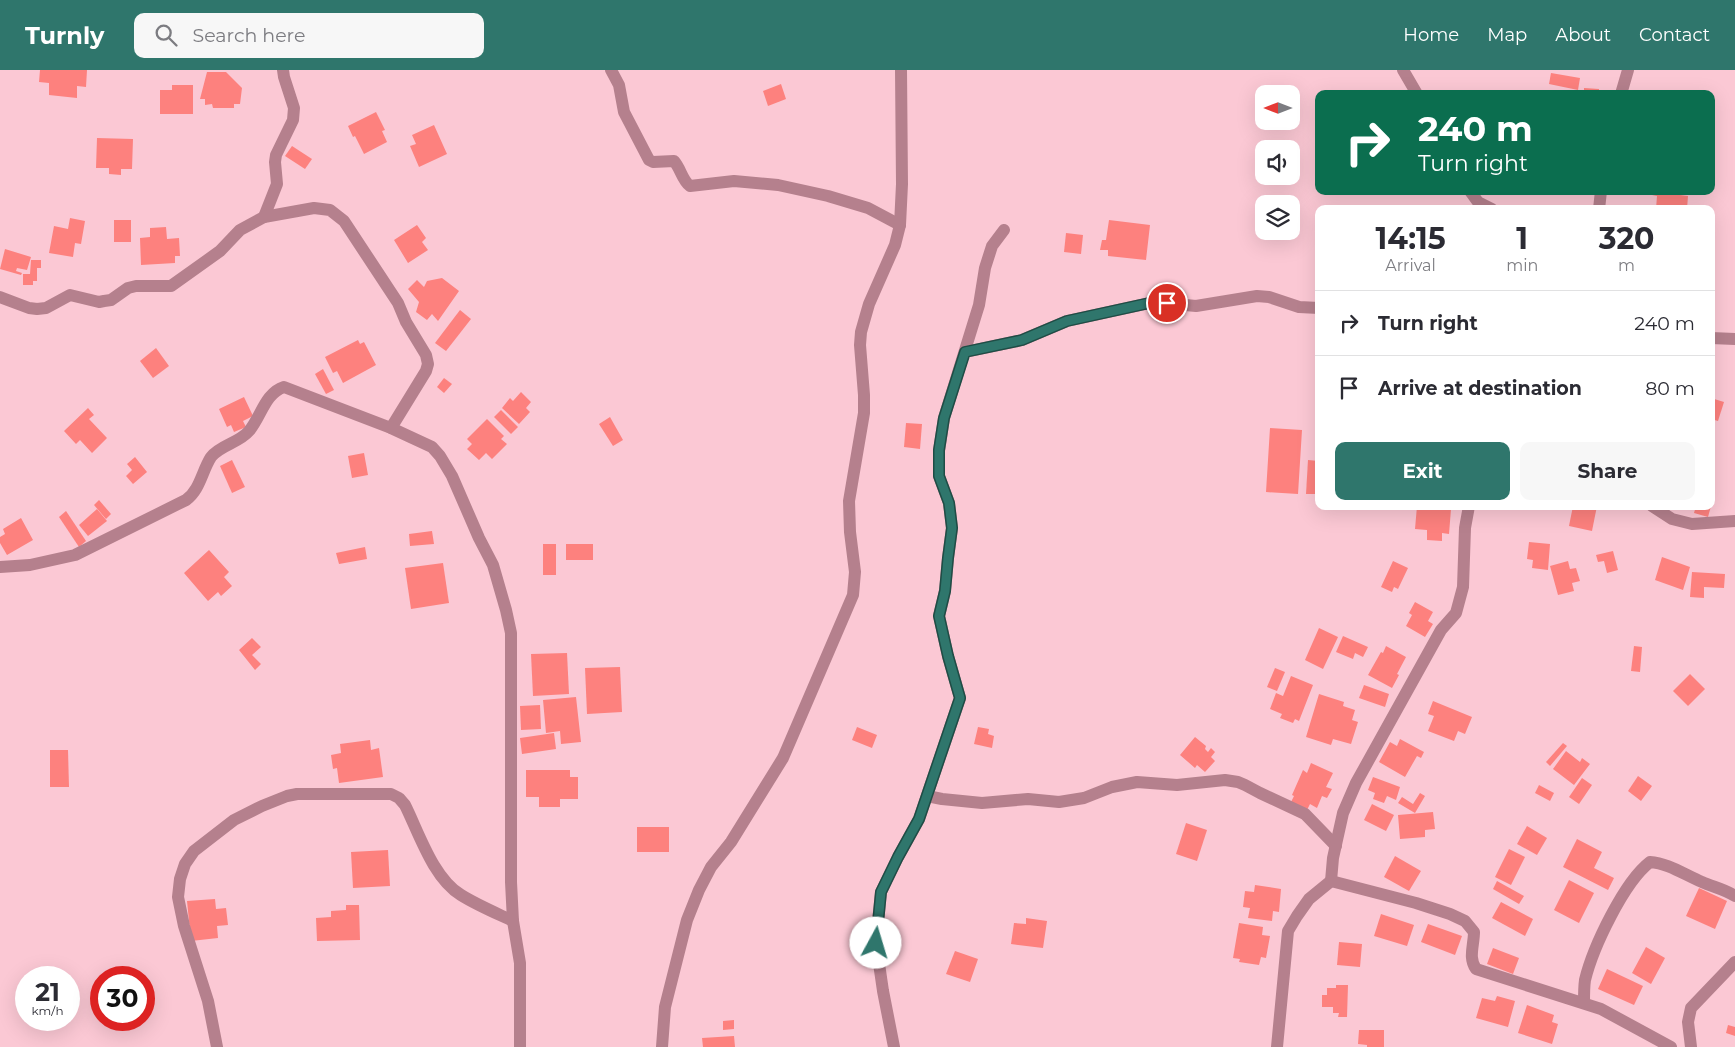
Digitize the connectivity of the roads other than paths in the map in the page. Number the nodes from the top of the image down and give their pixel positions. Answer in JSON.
{"nodes":[{"id":1,"x":283,"y":70,"type":"edge"},
{"id":2,"x":611,"y":70,"type":"edge"},
{"id":3,"x":900,"y":70,"type":"edge"},
{"id":4,"x":1404,"y":70,"type":"edge"},
{"id":5,"x":1628,"y":70,"type":"edge"},
{"id":6,"x":1414,"y":90,"type":"edge"},
{"id":7,"x":1622,"y":90,"type":"edge"},
{"id":8,"x":1473,"y":195,"type":"edge"},
{"id":9,"x":1484,"y":205,"type":"edge"},
{"id":10,"x":264,"y":216,"type":"junction"},
{"id":11,"x":900,"y":225,"type":"junction"},
{"id":12,"x":1004,"y":230,"type":"dead end"},
{"id":13,"x":0,"y":297,"type":"edge"},
{"id":14,"x":1315,"y":308,"type":"edge"},
{"id":15,"x":1715,"y":338,"type":"edge"},
{"id":16,"x":1735,"y":339,"type":"edge"},
{"id":17,"x":965,"y":352,"type":"junction"},
{"id":18,"x":391,"y":428,"type":"junction"},
{"id":19,"x":1468,"y":510,"type":"edge"},
{"id":20,"x":1658,"y":510,"type":"edge"},
{"id":21,"x":1735,"y":520,"type":"edge"},
{"id":22,"x":0,"y":567,"type":"edge"},
{"id":23,"x":927,"y":796,"type":"junction"},
{"id":24,"x":1336,"y":846,"type":"junction"},
{"id":25,"x":1331,"y":881,"type":"junction"},
{"id":26,"x":1735,"y":896,"type":"edge"},
{"id":27,"x":513,"y":920,"type":"junction"},
{"id":28,"x":1735,"y":962,"type":"edge"},
{"id":29,"x":1584,"y":1003,"type":"junction"},
{"id":30,"x":217,"y":1047,"type":"edge"},
{"id":31,"x":520,"y":1047,"type":"edge"},
{"id":32,"x":662,"y":1047,"type":"edge"},
{"id":33,"x":894,"y":1047,"type":"edge"},
{"id":34,"x":1277,"y":1047,"type":"edge"},
{"id":35,"x":1672,"y":1047,"type":"edge"},
{"id":36,"x":1690,"y":1047,"type":"edge"}],
"edges":[{"from":1,"to":10,"type":"street"},
{"from":2,"to":11,"type":"street"},
{"from":3,"to":11,"type":"street"},
{"from":4,"to":6,"type":"street"},
{"from":5,"to":7,"type":"street"},
{"from":8,"to":9,"type":"street"},
{"from":10,"to":13,"type":"street"},
{"from":10,"to":18,"type":"street"},
{"from":11,"to":32,"type":"street"},
{"from":12,"to":17,"type":"street"},
{"from":14,"to":17,"type":"street"},
{"from":15,"to":16,"type":"street"},
{"from":17,"to":23,"type":"street"},
{"from":18,"to":22,"type":"street"},
{"from":18,"to":27,"type":"street"},
{"from":19,"to":24,"type":"street"},
{"from":20,"to":21,"type":"street"},
{"from":23,"to":24,"type":"street"},
{"from":23,"to":33,"type":"street"},
{"from":24,"to":25,"type":"street"},
{"from":25,"to":29,"type":"street"},
{"from":25,"to":34,"type":"street"},
{"from":26,"to":29,"type":"street"},
{"from":27,"to":30,"type":"street"},
{"from":27,"to":31,"type":"street"},
{"from":28,"to":36,"type":"street"},
{"from":29,"to":35,"type":"street"}]}
